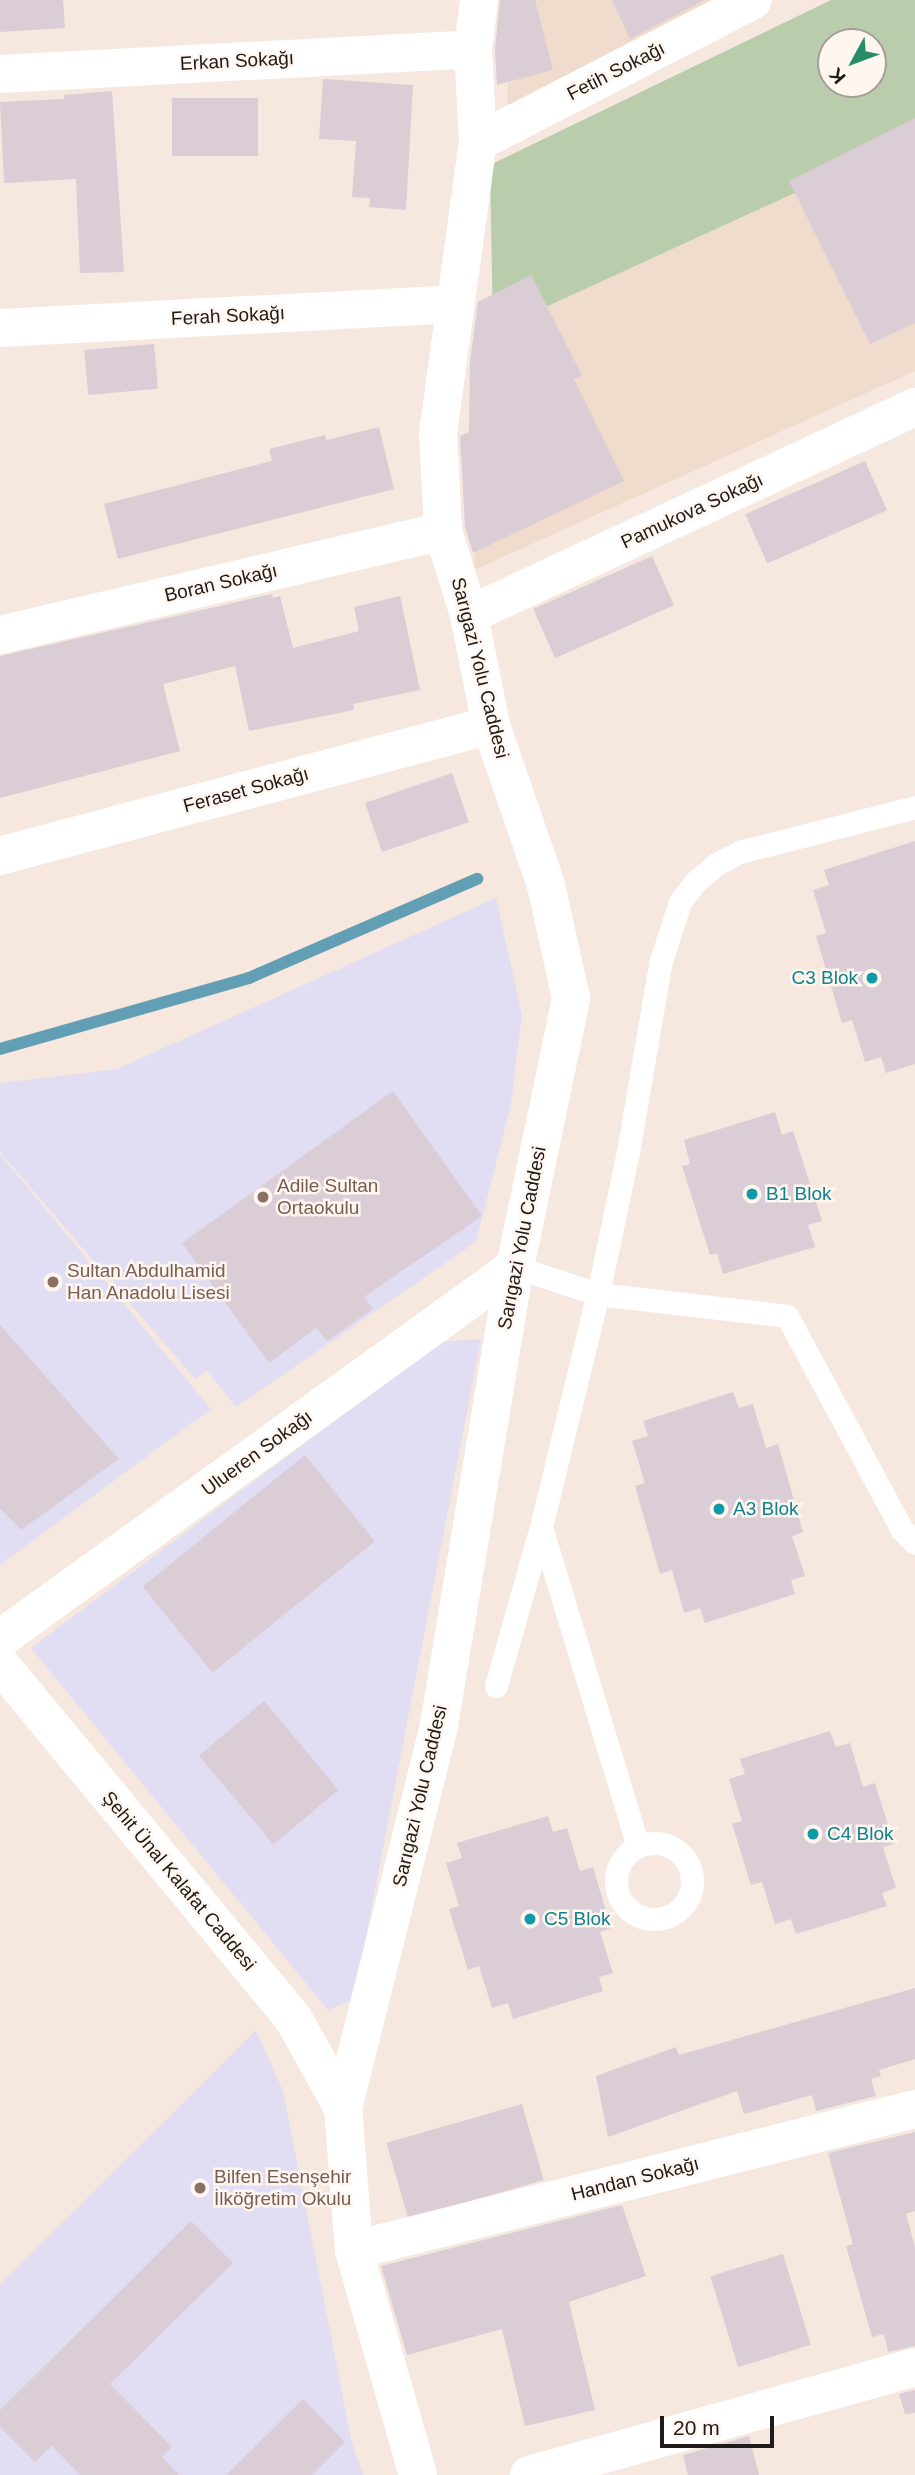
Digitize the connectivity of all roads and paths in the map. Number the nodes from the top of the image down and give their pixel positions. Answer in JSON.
{"nodes":[{"id":1,"x":479,"y":0,"type":"edge"},
{"id":2,"x":753,"y":0,"type":"edge"},
{"id":3,"x":473,"y":49,"type":"junction"},
{"id":4,"x":0,"y":74,"type":"edge"},
{"id":5,"x":478,"y":142,"type":"junction"},
{"id":6,"x":455,"y":304,"type":"junction"},
{"id":7,"x":0,"y":328,"type":"edge"},
{"id":8,"x":915,"y":407,"type":"edge"},
{"id":9,"x":443,"y":531,"type":"junction"},
{"id":10,"x":469,"y":615,"type":"junction"},
{"id":11,"x":0,"y":635,"type":"edge"},
{"id":12,"x":491,"y":725,"type":"junction"},
{"id":13,"x":915,"y":807,"type":"edge"},
{"id":14,"x":0,"y":856,"type":"edge"},
{"id":15,"x":515,"y":1267,"type":"junction"},
{"id":16,"x":598,"y":1294,"type":"junction"},
{"id":17,"x":541,"y":1527,"type":"junction"},
{"id":18,"x":915,"y":1543,"type":"edge"},
{"id":19,"x":0,"y":1639,"type":"edge"},
{"id":20,"x":0,"y":1664,"type":"edge"},
{"id":21,"x":496,"y":1686,"type":"dead end"},
{"id":22,"x":638,"y":1846,"type":"dead end"},
{"id":23,"x":343,"y":2108,"type":"junction"},
{"id":24,"x":915,"y":2109,"type":"edge"},
{"id":25,"x":354,"y":2250,"type":"junction"},
{"id":26,"x":915,"y":2367,"type":"edge"},
{"id":27,"x":418,"y":2475,"type":"edge"},
{"id":28,"x":530,"y":2475,"type":"edge"}],
"edges":[{"from":1,"to":3,"type":"street","name":"Sarıgazi Yolu Caddesi"},
{"from":2,"to":5,"type":"street","name":"Fetih Sokağı"},
{"from":3,"to":4,"type":"street","name":"Erkan Sokağı"},
{"from":3,"to":5,"type":"street","name":"Sarıgazi Yolu Caddesi"},
{"from":5,"to":6,"type":"street","name":"Sarıgazi Yolu Caddesi"},
{"from":6,"to":7,"type":"street","name":"Ferah Sokağı"},
{"from":6,"to":9,"type":"street","name":"Sarıgazi Yolu Caddesi"},
{"from":8,"to":10,"type":"street","name":"Pamukova Sokağı"},
{"from":9,"to":10,"type":"street","name":"Sarıgazi Yolu Caddesi"},
{"from":9,"to":11,"type":"street","name":"Boran Sokağı"},
{"from":10,"to":12,"type":"street","name":"Sarıgazi Yolu Caddesi"},
{"from":12,"to":14,"type":"street","name":"Feraset Sokağı"},
{"from":12,"to":15,"type":"street","name":"Sarıgazi Yolu Caddesi"},
{"from":13,"to":16,"type":"lane"},
{"from":15,"to":16,"type":"lane"},
{"from":15,"to":19,"type":"street","name":"Ulueren Sokağı"},
{"from":15,"to":23,"type":"street","name":"Sarıgazi Yolu Caddesi"},
{"from":16,"to":17,"type":"lane"},
{"from":16,"to":18,"type":"lane"},
{"from":17,"to":21,"type":"lane"},
{"from":17,"to":22,"type":"lane"},
{"from":20,"to":23,"type":"street","name":"Şehit Ünal Kalafat Caddesi"},
{"from":23,"to":25,"type":"street","name":"Sarıgazi Yolu Caddesi"},
{"from":24,"to":25,"type":"street","name":"Handan Sokağı"},
{"from":25,"to":27,"type":"street","name":"Sarıgazi Yolu Caddesi"},
{"from":26,"to":28,"type":"street"}]}
